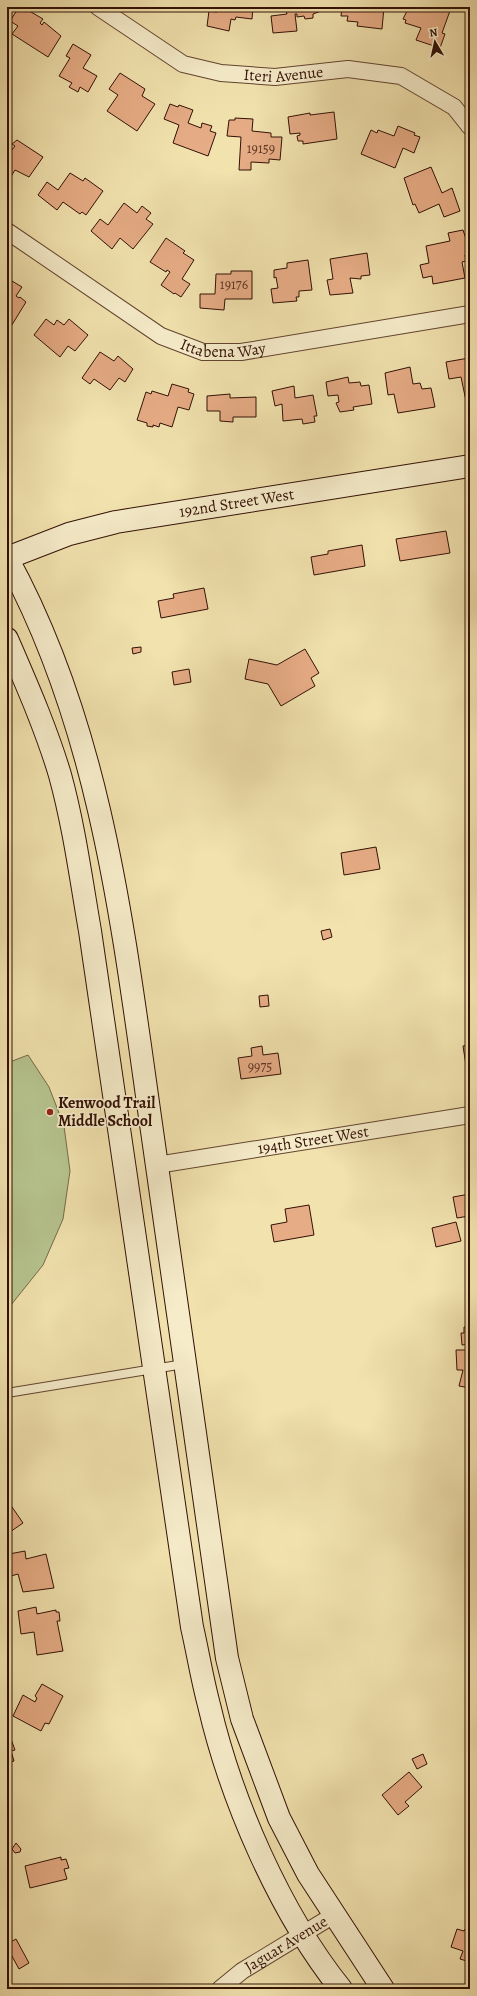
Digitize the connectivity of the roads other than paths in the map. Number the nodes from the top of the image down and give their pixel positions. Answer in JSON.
{"nodes":[{"id":1,"x":98,"y":7,"type":"edge"},
{"id":2,"x":470,"y":127,"type":"edge"},
{"id":3,"x":7,"y":231,"type":"edge"},
{"id":4,"x":470,"y":314,"type":"edge"},
{"id":5,"x":470,"y":466,"type":"edge"},
{"id":6,"x":7,"y":558,"type":"edge"},
{"id":7,"x":7,"y":639,"type":"edge"},
{"id":8,"x":470,"y":1115,"type":"edge"},
{"id":9,"x":157,"y":1165,"type":"junction"},
{"id":10,"x":185,"y":1364,"type":"junction"},
{"id":11,"x":154,"y":1368,"type":"junction"},
{"id":12,"x":7,"y":1393,"type":"edge"},
{"id":13,"x":334,"y":1915,"type":"junction"},
{"id":14,"x":304,"y":1933,"type":"junction"},
{"id":15,"x":220,"y":1989,"type":"edge"},
{"id":16,"x":341,"y":1989,"type":"edge"},
{"id":17,"x":383,"y":1989,"type":"edge"}],
"edges":[{"from":1,"to":2,"type":"street","name":"Iteri Avenue"},
{"from":3,"to":4,"type":"street","name":"Ittabena Way"},
{"from":5,"to":6,"type":"main road","name":"192nd Street West"},
{"from":6,"to":9,"type":"main road"},
{"from":7,"to":11,"type":"main road"},
{"from":8,"to":9,"type":"street","name":"194th Street West"},
{"from":9,"to":10,"type":"main road"},
{"from":10,"to":11,"type":"lane"},
{"from":10,"to":13,"type":"main road"},
{"from":11,"to":12,"type":"lane"},
{"from":11,"to":14,"type":"main road"},
{"from":13,"to":14,"type":"street","name":"Jaguar Avenue"},
{"from":13,"to":17,"type":"main road"},
{"from":14,"to":15,"type":"street","name":"Jaguar Avenue"},
{"from":14,"to":16,"type":"main road"}]}
